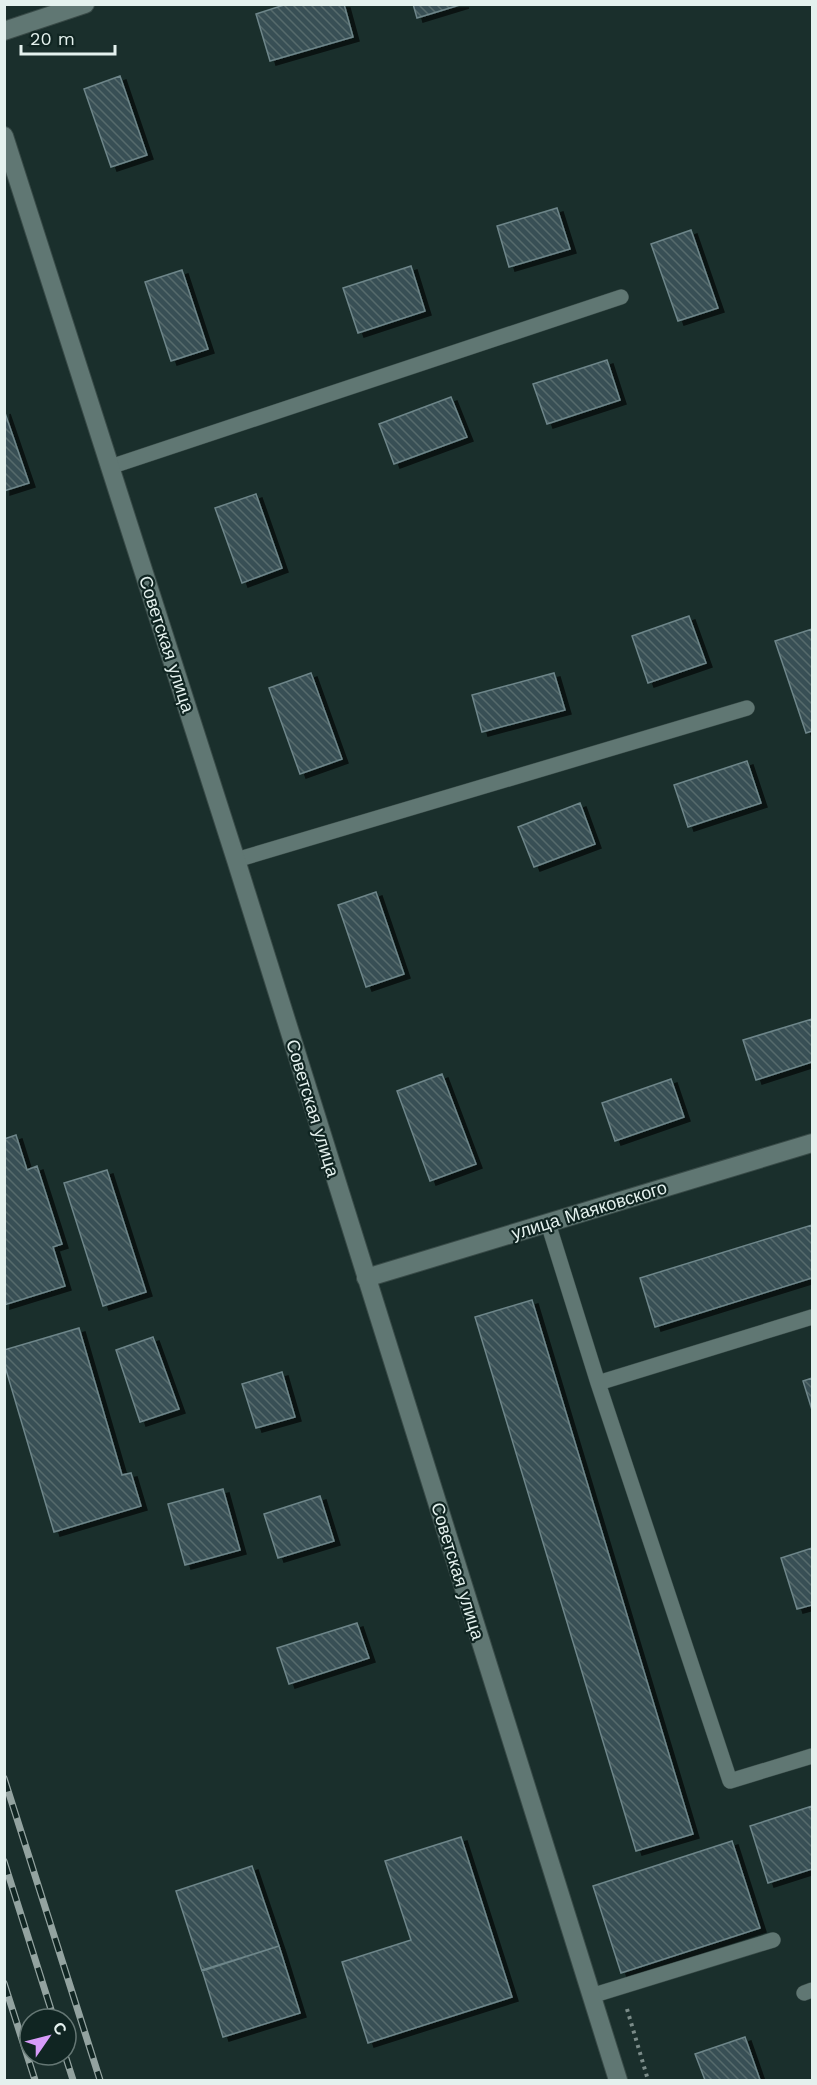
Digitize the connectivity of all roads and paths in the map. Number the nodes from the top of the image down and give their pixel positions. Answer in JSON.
{"nodes":[{"id":1,"x":85,"y":4,"type":"edge"},
{"id":2,"x":4,"y":31,"type":"edge"},
{"id":3,"x":4,"y":136,"type":"edge"},
{"id":4,"x":621,"y":297,"type":"dead end"},
{"id":5,"x":110,"y":467,"type":"junction"},
{"id":6,"x":747,"y":708,"type":"dead end"},
{"id":7,"x":236,"y":860,"type":"junction"},
{"id":8,"x":813,"y":1143,"type":"edge"},
{"id":9,"x":548,"y":1223,"type":"junction"},
{"id":10,"x":366,"y":1278,"type":"junction"},
{"id":11,"x":813,"y":1317,"type":"edge"},
{"id":12,"x":598,"y":1383,"type":"junction"},
{"id":13,"x":813,"y":1756,"type":"edge"},
{"id":14,"x":772,"y":1940,"type":"dead end"},
{"id":15,"x":621,"y":1988,"type":"junction"},
{"id":16,"x":591,"y":1996,"type":"junction"},
{"id":17,"x":618,"y":2080,"type":"edge"},
{"id":18,"x":648,"y":2080,"type":"edge"}],
"edges":[{"from":1,"to":2,"type":"street"},
{"from":3,"to":5,"type":"street","name":"Советская улица"},
{"from":4,"to":5,"type":"lane"},
{"from":5,"to":7,"type":"street","name":"Советская улица"},
{"from":6,"to":7,"type":"lane"},
{"from":7,"to":10,"type":"street","name":"Советская улица"},
{"from":8,"to":9,"type":"street","name":"улица Маяковского"},
{"from":9,"to":10,"type":"street","name":"улица Маяковского"},
{"from":9,"to":12,"type":"lane"},
{"from":10,"to":16,"type":"street","name":"Советская улица"},
{"from":11,"to":12,"type":"lane"},
{"from":12,"to":13,"type":"lane"},
{"from":14,"to":15,"type":"lane"},
{"from":15,"to":16,"type":"lane"},
{"from":15,"to":18,"type":"path"},
{"from":16,"to":17,"type":"street","name":"Советская улица"}]}
